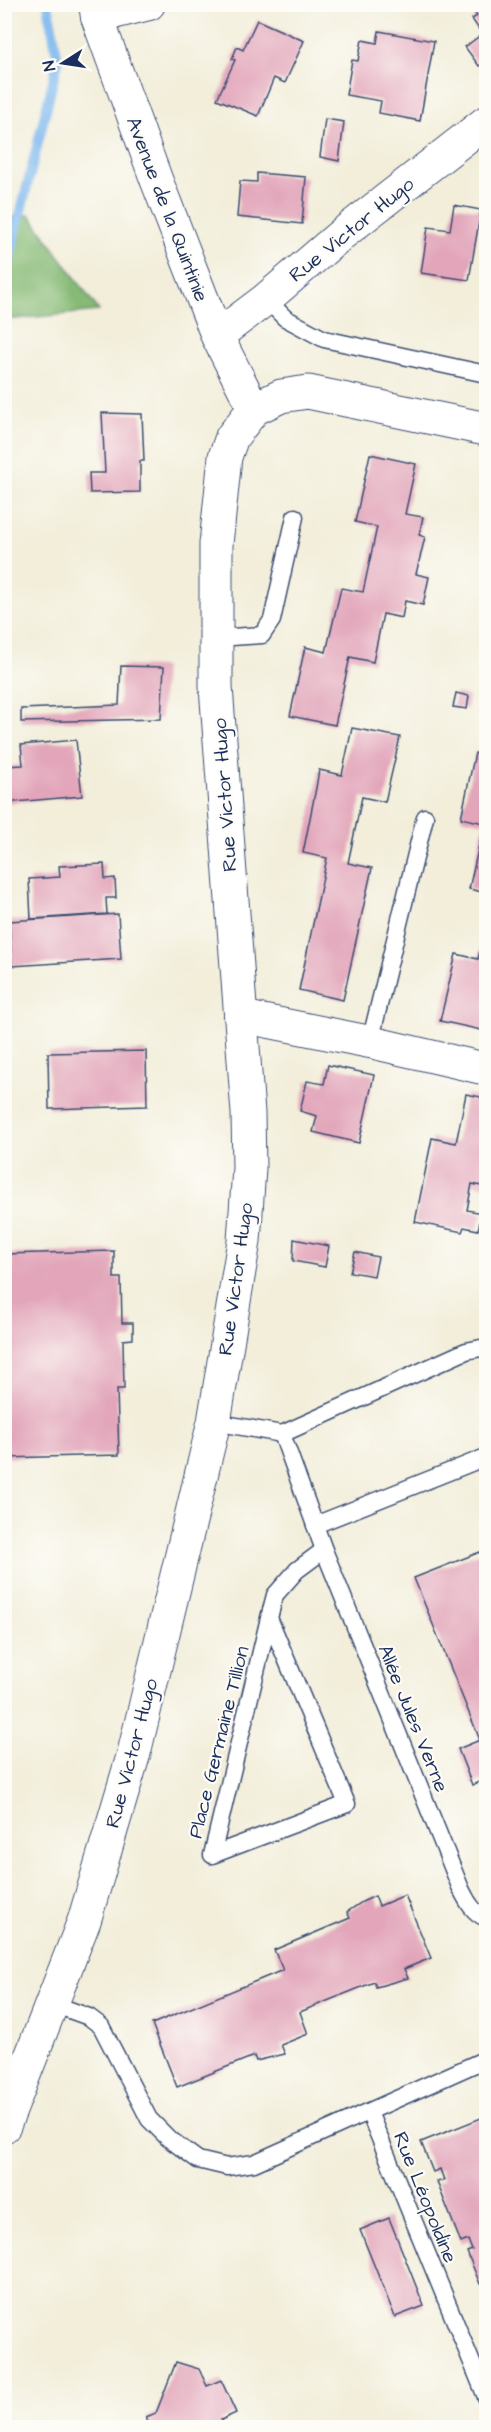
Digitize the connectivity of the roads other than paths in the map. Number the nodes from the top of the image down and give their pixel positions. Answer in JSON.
{"nodes":[{"id":1,"x":149,"y":4,"type":"edge"},
{"id":2,"x":96,"y":11,"type":"edge"},
{"id":3,"x":486,"y":122,"type":"edge"},
{"id":4,"x":266,"y":299,"type":"junction"},
{"id":5,"x":217,"y":336,"type":"junction"},
{"id":6,"x":486,"y":374,"type":"edge"},
{"id":7,"x":254,"y":409,"type":"junction"},
{"id":8,"x":486,"y":429,"type":"edge"},
{"id":9,"x":295,"y":517,"type":"dead end"},
{"id":10,"x":216,"y":638,"type":"junction"},
{"id":11,"x":425,"y":817,"type":"dead end"},
{"id":12,"x":240,"y":1016,"type":"junction"},
{"id":13,"x":370,"y":1042,"type":"junction"},
{"id":14,"x":486,"y":1069,"type":"edge"},
{"id":15,"x":486,"y":1347,"type":"edge"},
{"id":16,"x":214,"y":1422,"type":"junction"},
{"id":17,"x":282,"y":1434,"type":"junction"},
{"id":18,"x":486,"y":1457,"type":"edge"},
{"id":19,"x":315,"y":1525,"type":"junction"},
{"id":20,"x":324,"y":1550,"type":"junction"},
{"id":21,"x":269,"y":1618,"type":"junction"},
{"id":22,"x":486,"y":1918,"type":"edge"},
{"id":23,"x":53,"y":2004,"type":"junction"},
{"id":24,"x":486,"y":2059,"type":"edge"},
{"id":25,"x":369,"y":2112,"type":"junction"},
{"id":26,"x":4,"y":2126,"type":"edge"},
{"id":27,"x":486,"y":2397,"type":"edge"}],
"edges":[{"from":1,"to":2,"type":"street"},
{"from":2,"to":5,"type":"street","name":"Avenue de la Quintinie"},
{"from":3,"to":4,"type":"street","name":"Rue Victor Hugo"},
{"from":4,"to":5,"type":"street","name":"Rue Victor Hugo"},
{"from":4,"to":6,"type":"lane"},
{"from":5,"to":7,"type":"street","name":"Avenue de la Quintinie"},
{"from":7,"to":8,"type":"street"},
{"from":7,"to":10,"type":"street","name":"Rue Victor Hugo"},
{"from":9,"to":10,"type":"lane"},
{"from":10,"to":12,"type":"street","name":"Rue Victor Hugo"},
{"from":11,"to":13,"type":"lane"},
{"from":12,"to":13,"type":"street"},
{"from":12,"to":16,"type":"street","name":"Rue Victor Hugo"},
{"from":13,"to":14,"type":"street"},
{"from":15,"to":17,"type":"lane"},
{"from":16,"to":17,"type":"lane"},
{"from":16,"to":23,"type":"street","name":"Rue Victor Hugo"},
{"from":17,"to":19,"type":"lane","name":"Allée Jules Verne"},
{"from":18,"to":19,"type":"lane"},
{"from":19,"to":20,"type":"lane","name":"Allée Jules Verne"},
{"from":20,"to":21,"type":"lane","name":"Place Germaine Tillion"},
{"from":20,"to":22,"type":"lane","name":"Allée Jules Verne"},
{"from":21,"to":21,"type":"lane","name":"Place Germaine Tillion"},
{"from":23,"to":25,"type":"lane"},
{"from":23,"to":26,"type":"street","name":"Rue Victor Hugo"},
{"from":24,"to":25,"type":"lane"},
{"from":25,"to":27,"type":"lane","name":"Rue Léopoldine"}]}
